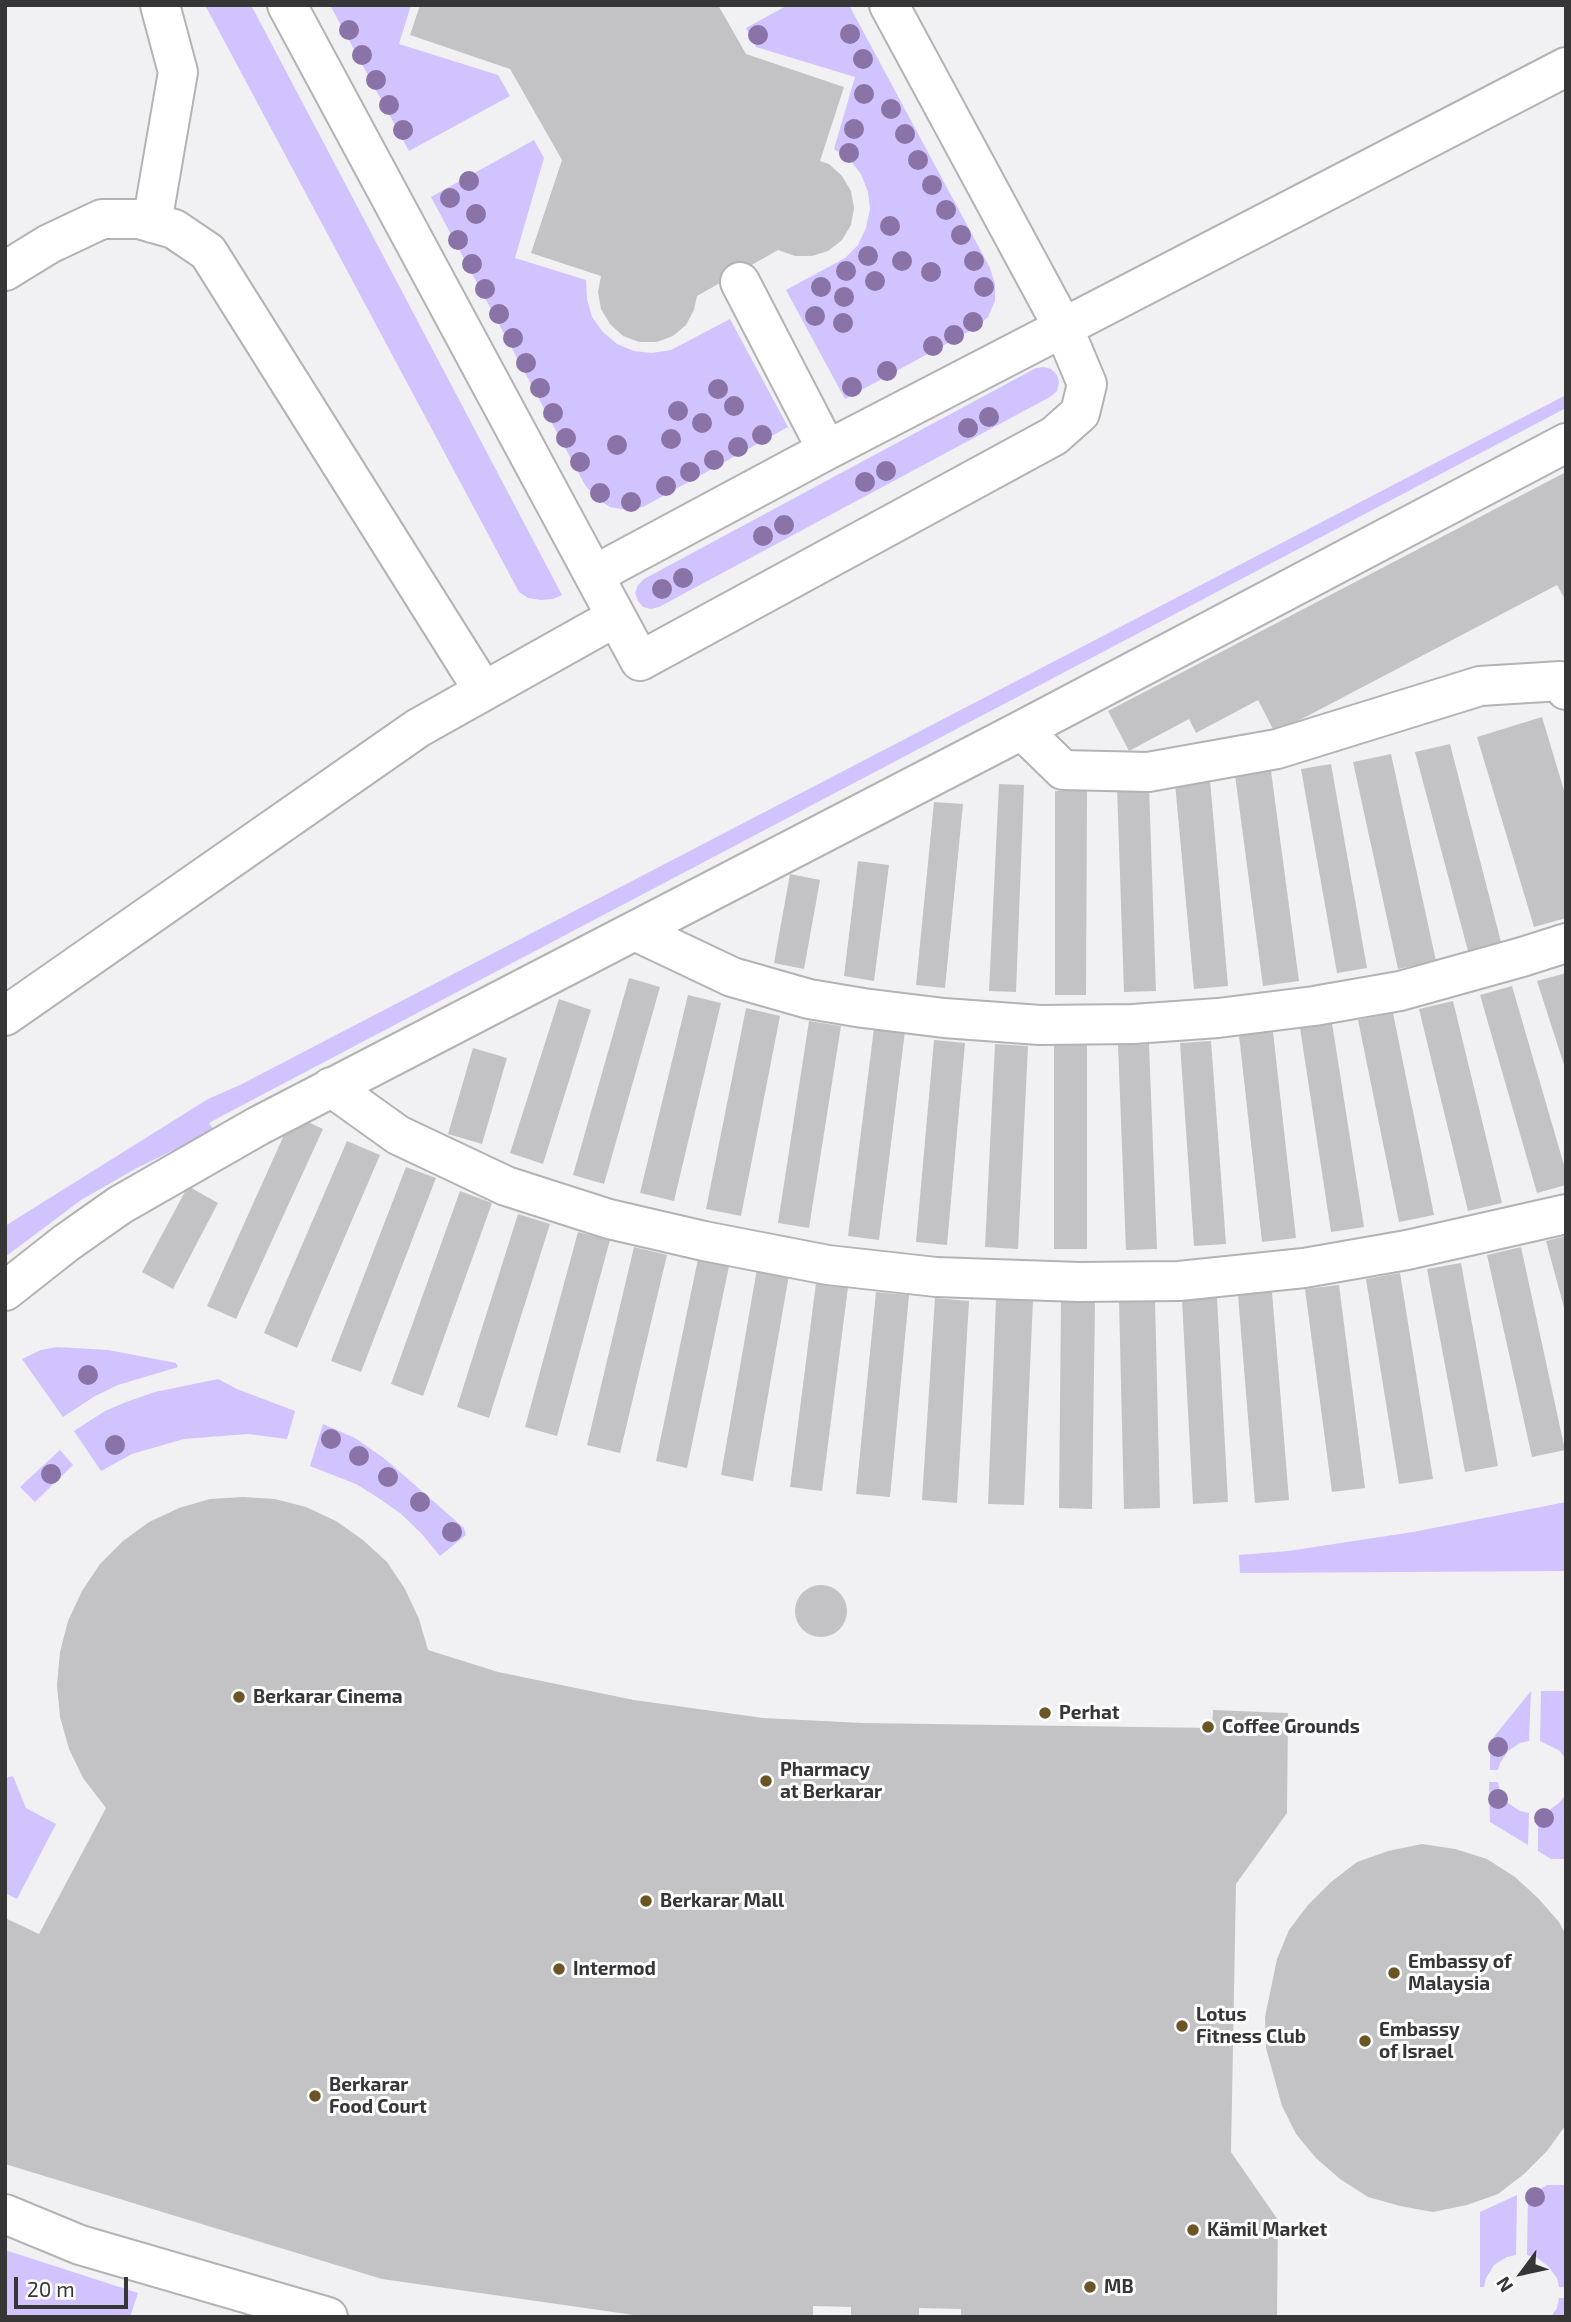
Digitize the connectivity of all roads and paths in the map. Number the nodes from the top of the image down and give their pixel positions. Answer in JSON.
{"nodes":[{"id":1,"x":160,"y":5,"type":"edge"},
{"id":2,"x":287,"y":5,"type":"edge"},
{"id":3,"x":890,"y":5,"type":"edge"},
{"id":4,"x":1566,"y":67,"type":"edge"},
{"id":5,"x":152,"y":223,"type":"junction"},
{"id":6,"x":5,"y":271,"type":"edge"},
{"id":7,"x":740,"y":282,"type":"dead end"},
{"id":8,"x":1064,"y":329,"type":"junction"},
{"id":9,"x":1566,"y":443,"type":"edge"},
{"id":10,"x":827,"y":450,"type":"junction"},
{"id":11,"x":594,"y":575,"type":"junction"},
{"id":12,"x":616,"y":617,"type":"junction"},
{"id":13,"x":483,"y":690,"type":"junction"},
{"id":14,"x":1566,"y":690,"type":"edge"},
{"id":15,"x":1022,"y":730,"type":"junction"},
{"id":16,"x":635,"y":931,"type":"junction"},
{"id":17,"x":1566,"y":943,"type":"edge"},
{"id":18,"x":5,"y":1016,"type":"edge"},
{"id":19,"x":331,"y":1087,"type":"junction"},
{"id":20,"x":1566,"y":1214,"type":"edge"},
{"id":21,"x":5,"y":1291,"type":"edge"},
{"id":22,"x":5,"y":2214,"type":"edge"},
{"id":23,"x":328,"y":2317,"type":"edge"}],
"edges":[{"from":1,"to":5,"type":"lane"},
{"from":2,"to":11,"type":"lane"},
{"from":3,"to":8,"type":"lane"},
{"from":4,"to":8,"type":"lane"},
{"from":5,"to":6,"type":"lane"},
{"from":5,"to":13,"type":"lane"},
{"from":7,"to":10,"type":"lane"},
{"from":8,"to":10,"type":"lane"},
{"from":8,"to":12,"type":"lane"},
{"from":9,"to":15,"type":"lane"},
{"from":10,"to":11,"type":"lane"},
{"from":11,"to":12,"type":"lane"},
{"from":12,"to":13,"type":"lane"},
{"from":13,"to":18,"type":"lane"},
{"from":14,"to":15,"type":"lane"},
{"from":15,"to":16,"type":"lane"},
{"from":16,"to":17,"type":"lane"},
{"from":16,"to":19,"type":"lane"},
{"from":19,"to":20,"type":"lane"},
{"from":19,"to":21,"type":"lane"},
{"from":22,"to":23,"type":"lane"}]}
